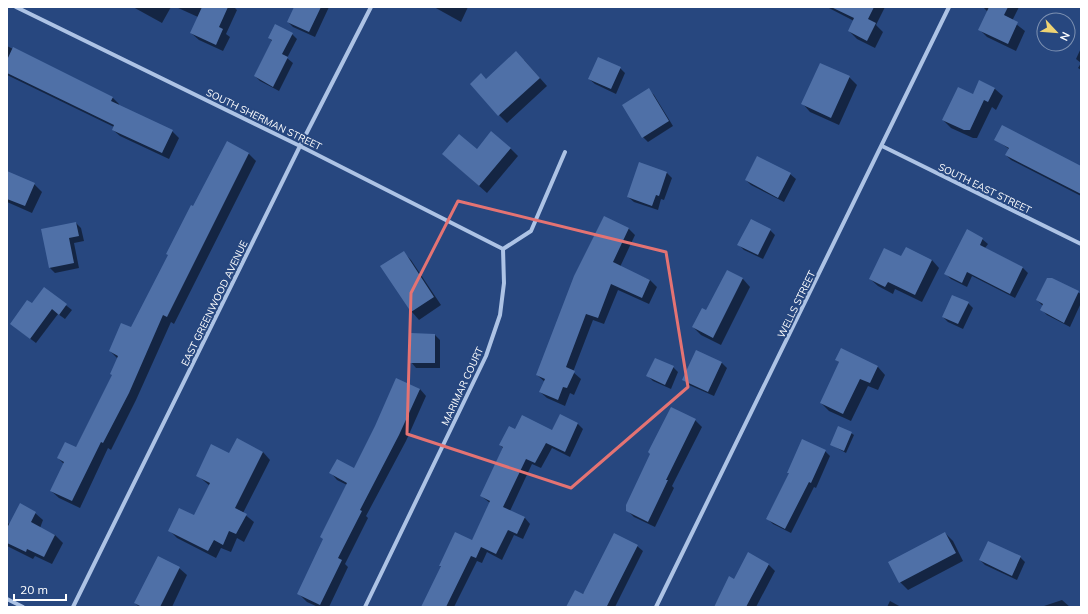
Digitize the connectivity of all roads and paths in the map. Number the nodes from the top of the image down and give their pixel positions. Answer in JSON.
{"nodes":[{"id":1,"x":16,"y":7,"type":"edge"},
{"id":2,"x":371,"y":7,"type":"edge"},
{"id":3,"x":949,"y":7,"type":"edge"},
{"id":4,"x":300,"y":146,"type":"junction"},
{"id":5,"x":882,"y":146,"type":"junction"},
{"id":6,"x":565,"y":152,"type":"dead end"},
{"id":7,"x":1081,"y":244,"type":"edge"},
{"id":8,"x":503,"y":249,"type":"junction"},
{"id":9,"x":7,"y":599,"type":"edge"},
{"id":10,"x":23,"y":607,"type":"edge"},
{"id":11,"x":73,"y":607,"type":"edge"},
{"id":12,"x":364,"y":607,"type":"edge"},
{"id":13,"x":656,"y":607,"type":"edge"}],
"edges":[{"from":1,"to":4,"type":"street","name":"SOUTH SHERMAN STREET"},
{"from":2,"to":4,"type":"street","name":"EAST GREENWOOD AVENUE"},
{"from":3,"to":5,"type":"street","name":"WELLS STREET"},
{"from":4,"to":8,"type":"street","name":"SOUTH SHERMAN STREET"},
{"from":4,"to":11,"type":"street","name":"EAST GREENWOOD AVENUE"},
{"from":5,"to":7,"type":"street","name":"SOUTH EAST STREET"},
{"from":5,"to":13,"type":"street","name":"WELLS STREET"},
{"from":6,"to":8,"type":"street"},
{"from":8,"to":12,"type":"street","name":"MARIMAR COURT"},
{"from":9,"to":10,"type":"street"}]}
